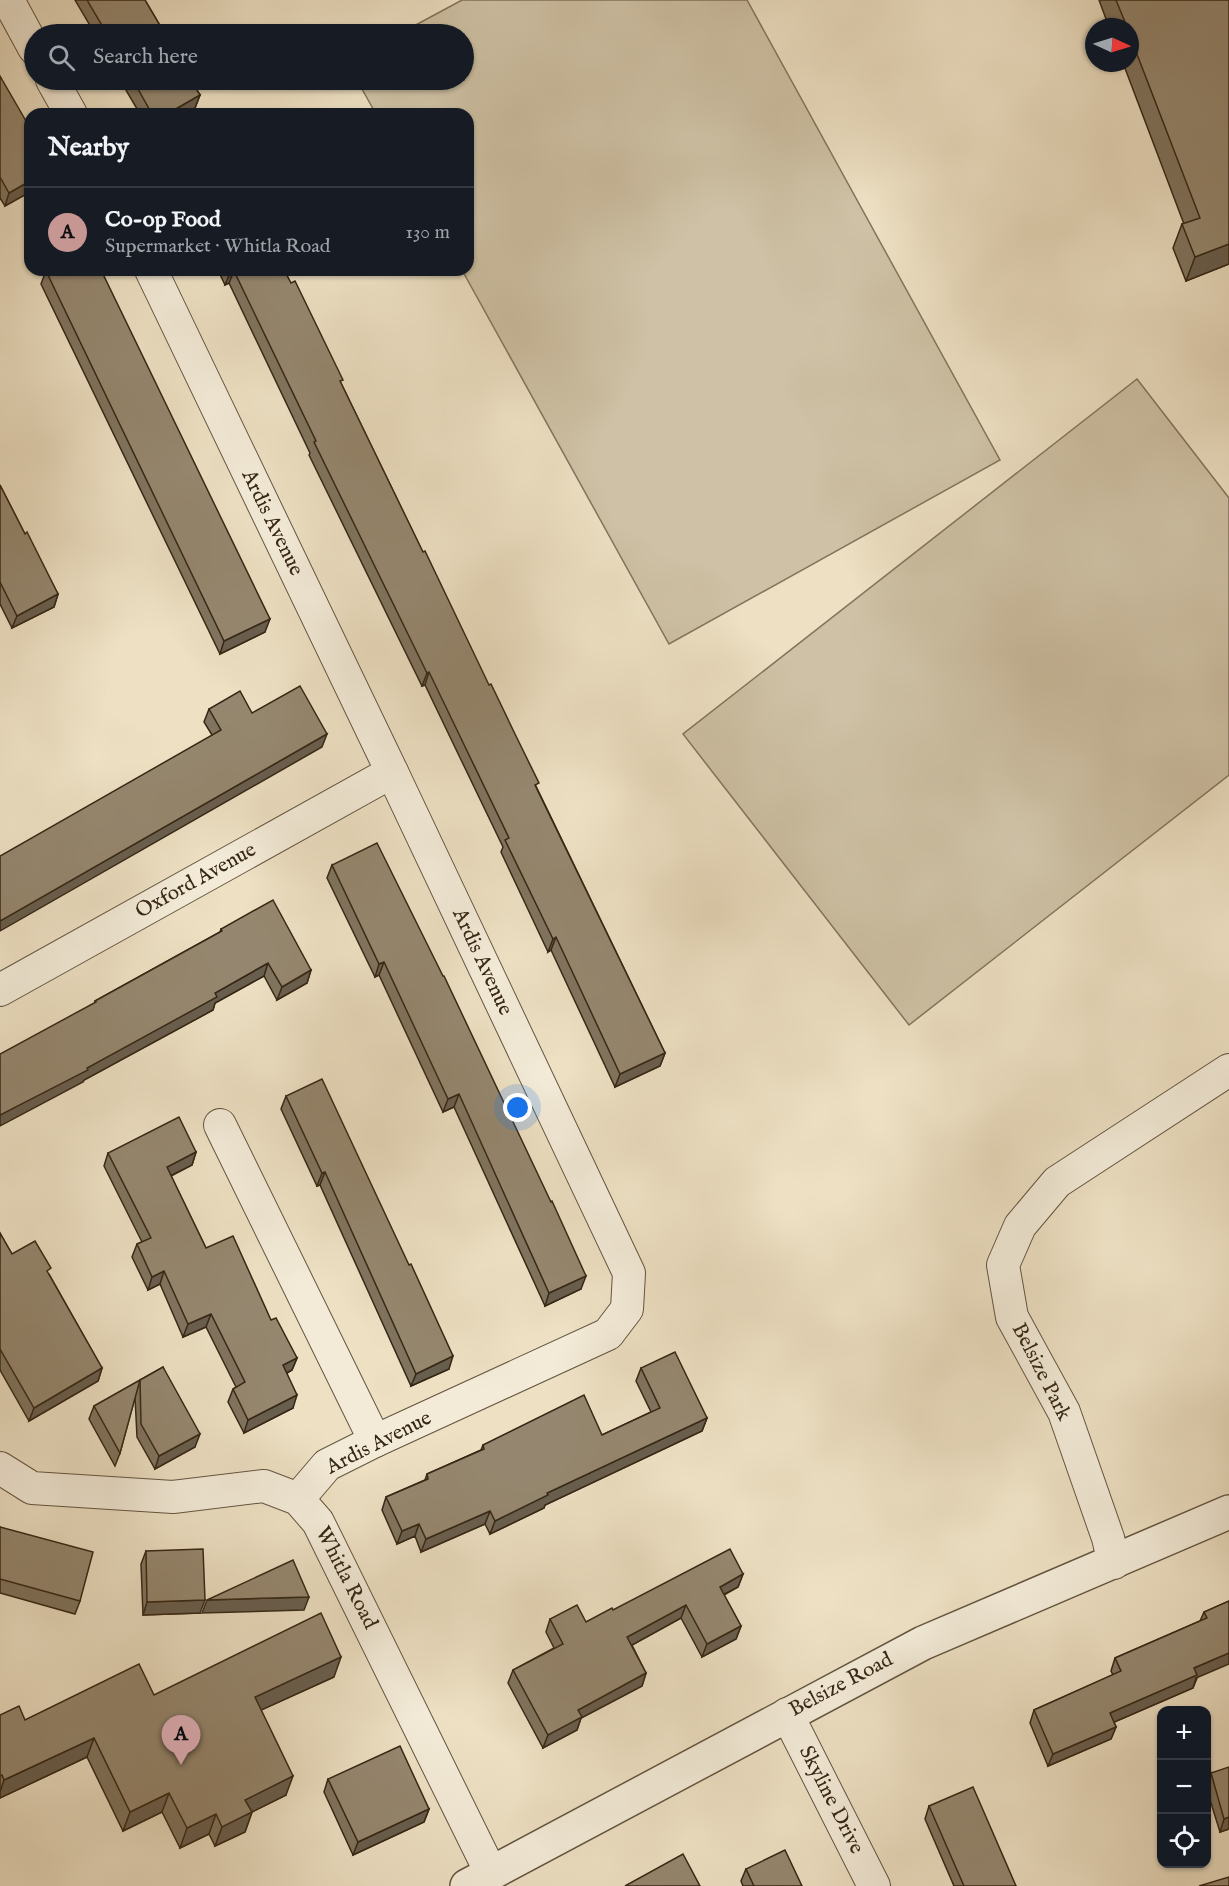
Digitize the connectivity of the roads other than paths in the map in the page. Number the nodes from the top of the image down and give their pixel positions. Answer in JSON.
{"nodes":[{"id":1,"x":8,"y":0,"type":"edge"},
{"id":2,"x":24,"y":30,"type":"edge"},
{"id":3,"x":57,"y":90,"type":"edge"},
{"id":4,"x":67,"y":108,"type":"edge"},
{"id":5,"x":154,"y":276,"type":"edge"},
{"id":6,"x":392,"y":772,"type":"junction"},
{"id":7,"x":0,"y":990,"type":"edge"},
{"id":8,"x":1229,"y":1070,"type":"edge"},
{"id":9,"x":220,"y":1125,"type":"dead end"},
{"id":10,"x":375,"y":1441,"type":"junction"},
{"id":11,"x":0,"y":1468,"type":"edge"},
{"id":12,"x":298,"y":1499,"type":"junction"},
{"id":13,"x":1229,"y":1512,"type":"edge"},
{"id":14,"x":1114,"y":1563,"type":"junction"},
{"id":15,"x":787,"y":1714,"type":"junction"},
{"id":16,"x":479,"y":1879,"type":"edge"},
{"id":17,"x":874,"y":1886,"type":"edge"}],
"edges":[{"from":1,"to":2,"type":"street"},
{"from":3,"to":4,"type":"street"},
{"from":5,"to":6,"type":"street","name":"Ardis Avenue"},
{"from":6,"to":7,"type":"street","name":"Oxford Avenue"},
{"from":6,"to":10,"type":"street","name":"Ardis Avenue"},
{"from":8,"to":14,"type":"street","name":"Belsize Park"},
{"from":9,"to":10,"type":"street"},
{"from":10,"to":12,"type":"street","name":"Ardis Avenue"},
{"from":11,"to":12,"type":"street","name":"Whitla Road"},
{"from":12,"to":16,"type":"street","name":"Whitla Road"},
{"from":13,"to":14,"type":"street","name":"Belsize Road"},
{"from":14,"to":15,"type":"street","name":"Belsize Road"},
{"from":15,"to":16,"type":"street","name":"Belsize Road"},
{"from":15,"to":17,"type":"street","name":"Skyline Drive"}]}
